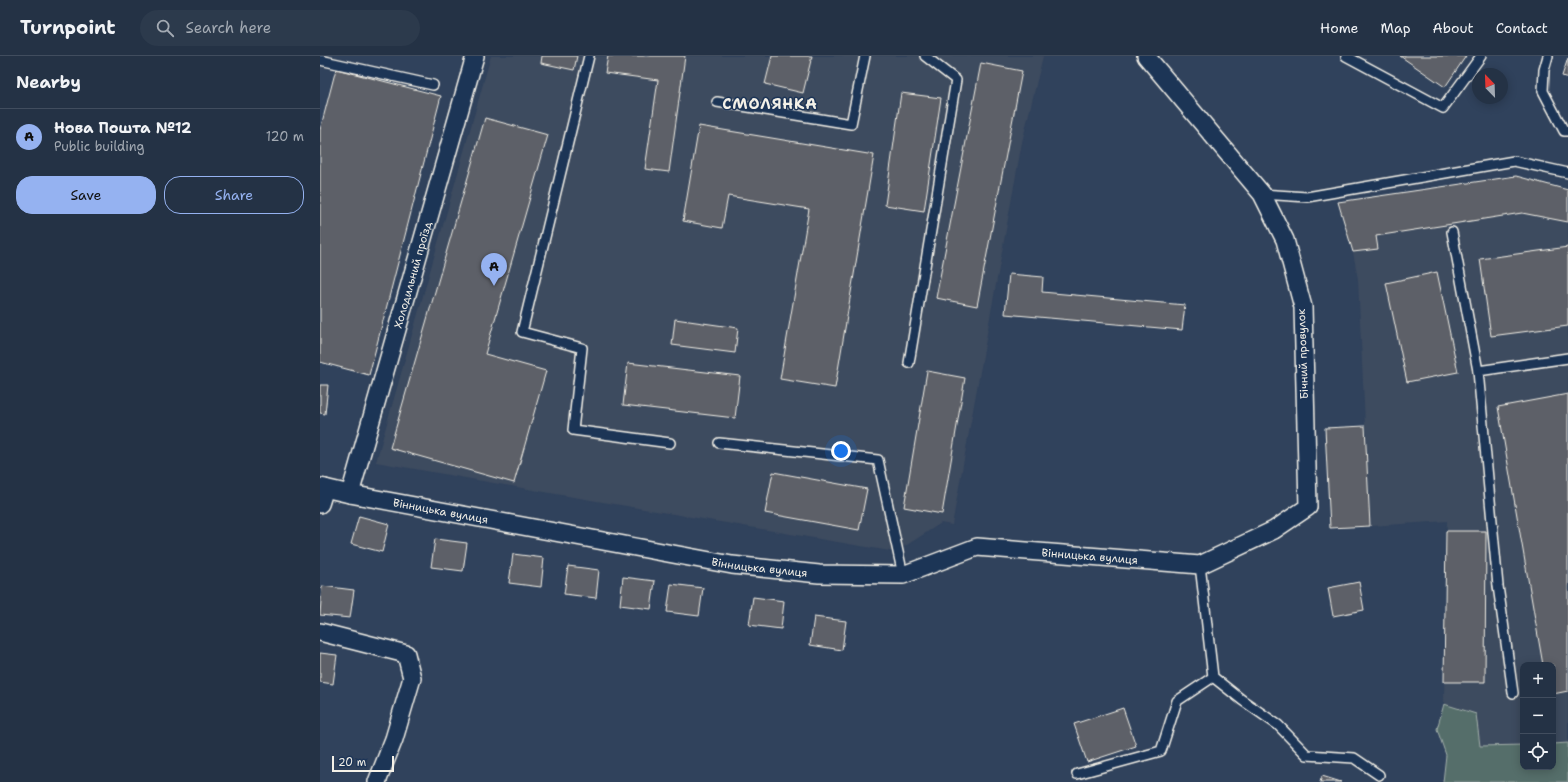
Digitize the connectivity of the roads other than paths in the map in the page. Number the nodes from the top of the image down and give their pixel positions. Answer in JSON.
{"nodes":[{"id":1,"x":474,"y":56,"type":"edge"},
{"id":2,"x":589,"y":56,"type":"edge"},
{"id":3,"x":865,"y":56,"type":"edge"},
{"id":4,"x":926,"y":56,"type":"edge"},
{"id":5,"x":1146,"y":56,"type":"edge"},
{"id":6,"x":1346,"y":56,"type":"edge"},
{"id":7,"x":1481,"y":56,"type":"edge"},
{"id":8,"x":1548,"y":56,"type":"edge"},
{"id":9,"x":320,"y":60,"type":"edge"},
{"id":10,"x":433,"y":85,"type":"dead end"},
{"id":11,"x":717,"y":102,"type":"dead end"},
{"id":12,"x":1568,"y":131,"type":"edge"},
{"id":13,"x":1568,"y":173,"type":"edge"},
{"id":14,"x":1262,"y":194,"type":"junction"},
{"id":15,"x":1452,"y":232,"type":"dead end"},
{"id":16,"x":1568,"y":358,"type":"edge"},
{"id":17,"x":909,"y":363,"type":"dead end"},
{"id":18,"x":1478,"y":372,"type":"junction"},
{"id":19,"x":670,"y":443,"type":"dead end"},
{"id":20,"x":719,"y":443,"type":"dead end"},
{"id":21,"x":322,"y":493,"type":"edge"},
{"id":22,"x":350,"y":494,"type":"junction"},
{"id":23,"x":1200,"y":565,"type":"junction"},
{"id":24,"x":903,"y":575,"type":"junction"},
{"id":25,"x":320,"y":632,"type":"edge"},
{"id":26,"x":1212,"y":677,"type":"junction"},
{"id":27,"x":1513,"y":693,"type":"dead end"},
{"id":28,"x":1077,"y":774,"type":"dead end"},
{"id":29,"x":1379,"y":774,"type":"dead end"},
{"id":30,"x":377,"y":782,"type":"edge"}],
"edges":[{"from":1,"to":22,"type":"street","name":"Холодильний проїзд"},
{"from":2,"to":19,"type":"lane"},
{"from":3,"to":11,"type":"lane"},
{"from":4,"to":17,"type":"lane"},
{"from":5,"to":14,"type":"street","name":"Бічний провулок"},
{"from":6,"to":7,"type":"lane"},
{"from":8,"to":12,"type":"lane"},
{"from":9,"to":10,"type":"lane"},
{"from":13,"to":14,"type":"lane"},
{"from":14,"to":23,"type":"street","name":"Бічний провулок"},
{"from":15,"to":18,"type":"lane"},
{"from":16,"to":18,"type":"lane"},
{"from":18,"to":27,"type":"lane"},
{"from":20,"to":24,"type":"lane"},
{"from":21,"to":22,"type":"street","name":"Вінницька вулиця"},
{"from":22,"to":24,"type":"street","name":"Вінницька вулиця"},
{"from":23,"to":24,"type":"street","name":"Вінницька вулиця"},
{"from":23,"to":26,"type":"lane"},
{"from":25,"to":30,"type":"street"},
{"from":26,"to":28,"type":"lane"},
{"from":26,"to":29,"type":"lane"}]}
